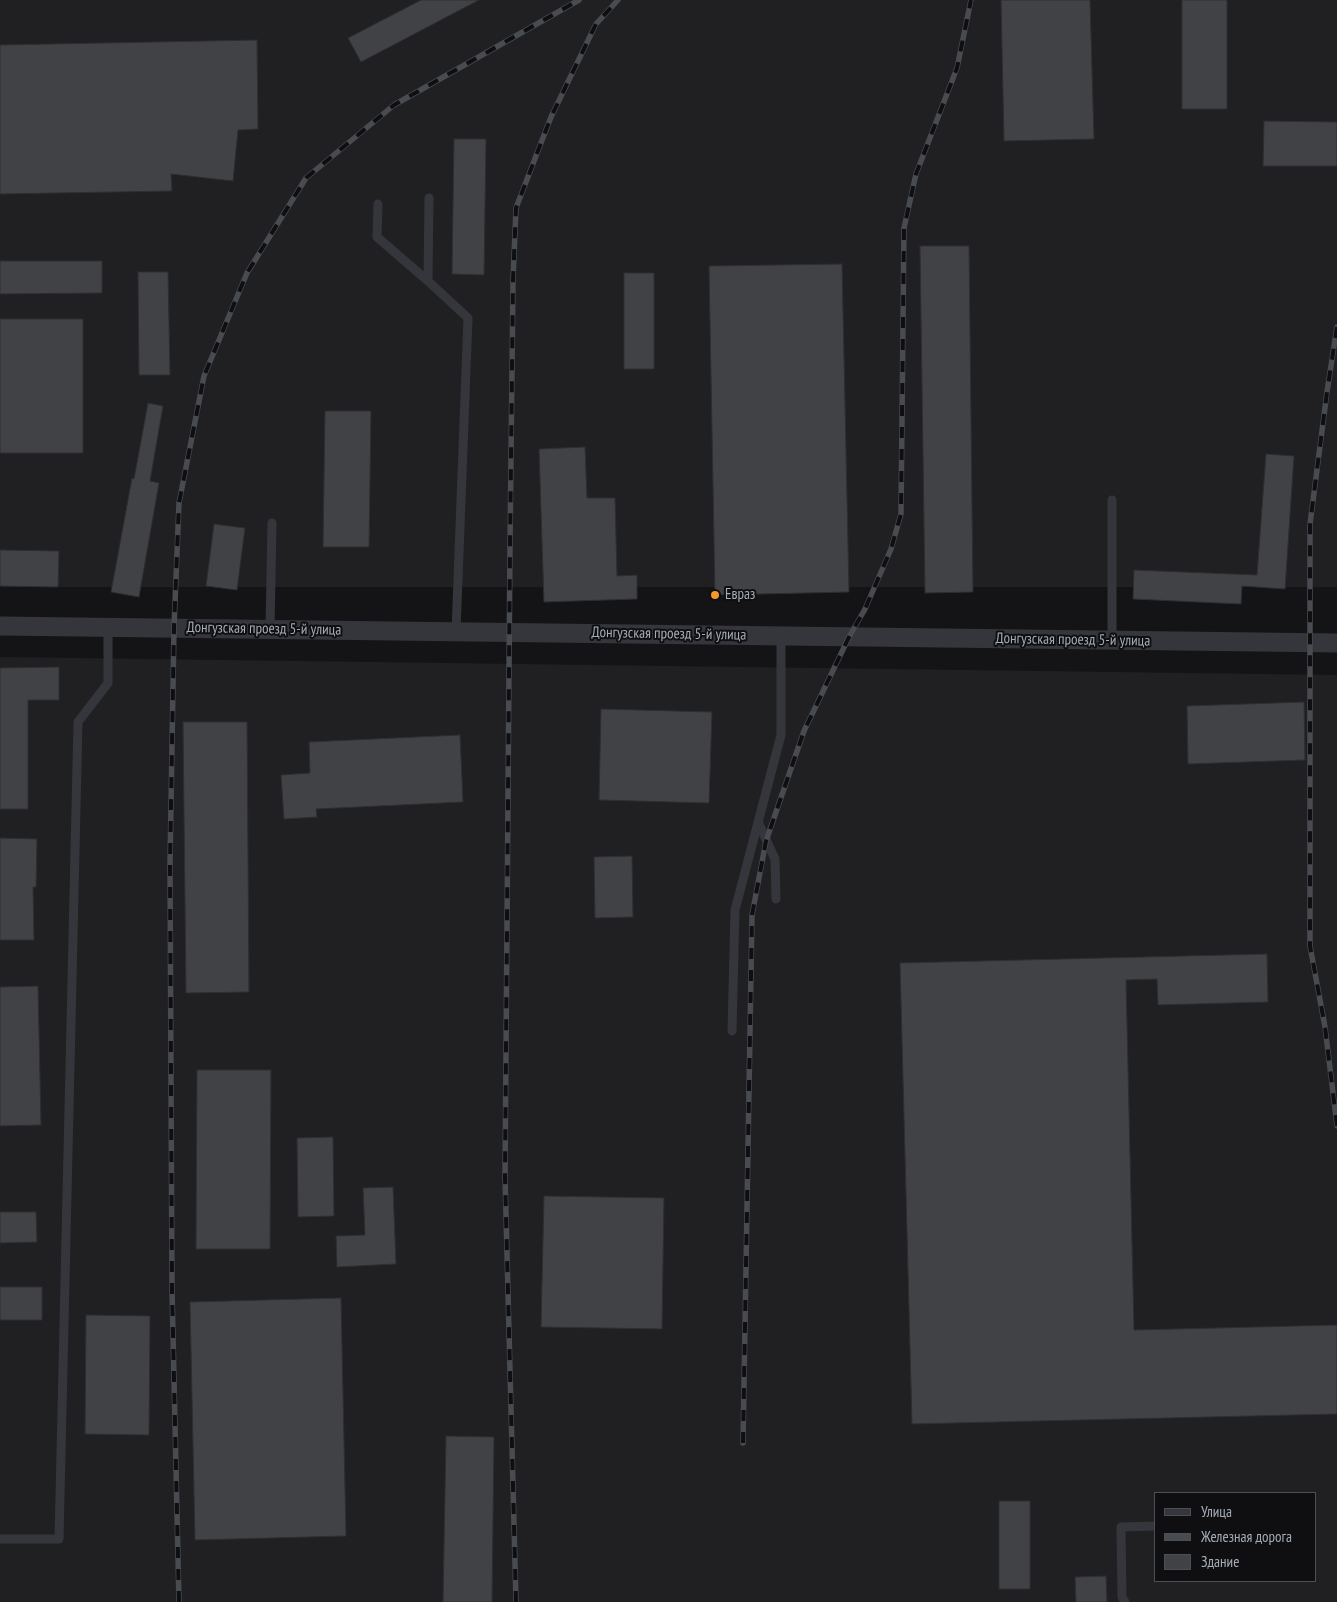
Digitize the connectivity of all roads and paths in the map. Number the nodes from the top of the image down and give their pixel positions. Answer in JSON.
{"nodes":[{"id":1,"x":429,"y":198,"type":"dead end"},
{"id":2,"x":378,"y":204,"type":"dead end"},
{"id":3,"x":428,"y":281,"type":"junction"},
{"id":4,"x":1112,"y":500,"type":"dead end"},
{"id":5,"x":272,"y":523,"type":"dead end"},
{"id":6,"x":0,"y":626,"type":"edge"},
{"id":7,"x":108,"y":627,"type":"junction"},
{"id":8,"x":270,"y":629,"type":"junction"},
{"id":9,"x":456,"y":632,"type":"junction"},
{"id":10,"x":781,"y":636,"type":"junction"},
{"id":11,"x":1112,"y":640,"type":"junction"},
{"id":12,"x":1337,"y":643,"type":"edge"},
{"id":13,"x":758,"y":822,"type":"junction"},
{"id":14,"x":776,"y":899,"type":"dead end"},
{"id":15,"x":732,"y":1031,"type":"dead end"},
{"id":16,"x":1154,"y":1526,"type":"edge"},
{"id":17,"x":0,"y":1539,"type":"edge"},
{"id":18,"x":1125,"y":1602,"type":"edge"}],
"edges":[{"from":1,"to":3,"type":"lane"},
{"from":2,"to":3,"type":"lane"},
{"from":3,"to":9,"type":"lane"},
{"from":4,"to":11,"type":"lane"},
{"from":5,"to":8,"type":"lane"},
{"from":6,"to":7,"type":"street","name":"Донгузская проезд 5-й улица"},
{"from":7,"to":8,"type":"street","name":"Донгузская проезд 5-й улица"},
{"from":7,"to":17,"type":"lane"},
{"from":8,"to":9,"type":"street","name":"Донгузская проезд 5-й улица"},
{"from":9,"to":10,"type":"street","name":"Донгузская проезд 5-й улица"},
{"from":10,"to":11,"type":"street","name":"Донгузская проезд 5-й улица"},
{"from":10,"to":13,"type":"lane"},
{"from":11,"to":12,"type":"street","name":"Донгузская проезд 5-й улица"},
{"from":13,"to":14,"type":"lane"},
{"from":13,"to":15,"type":"lane"},
{"from":16,"to":18,"type":"lane"}]}
